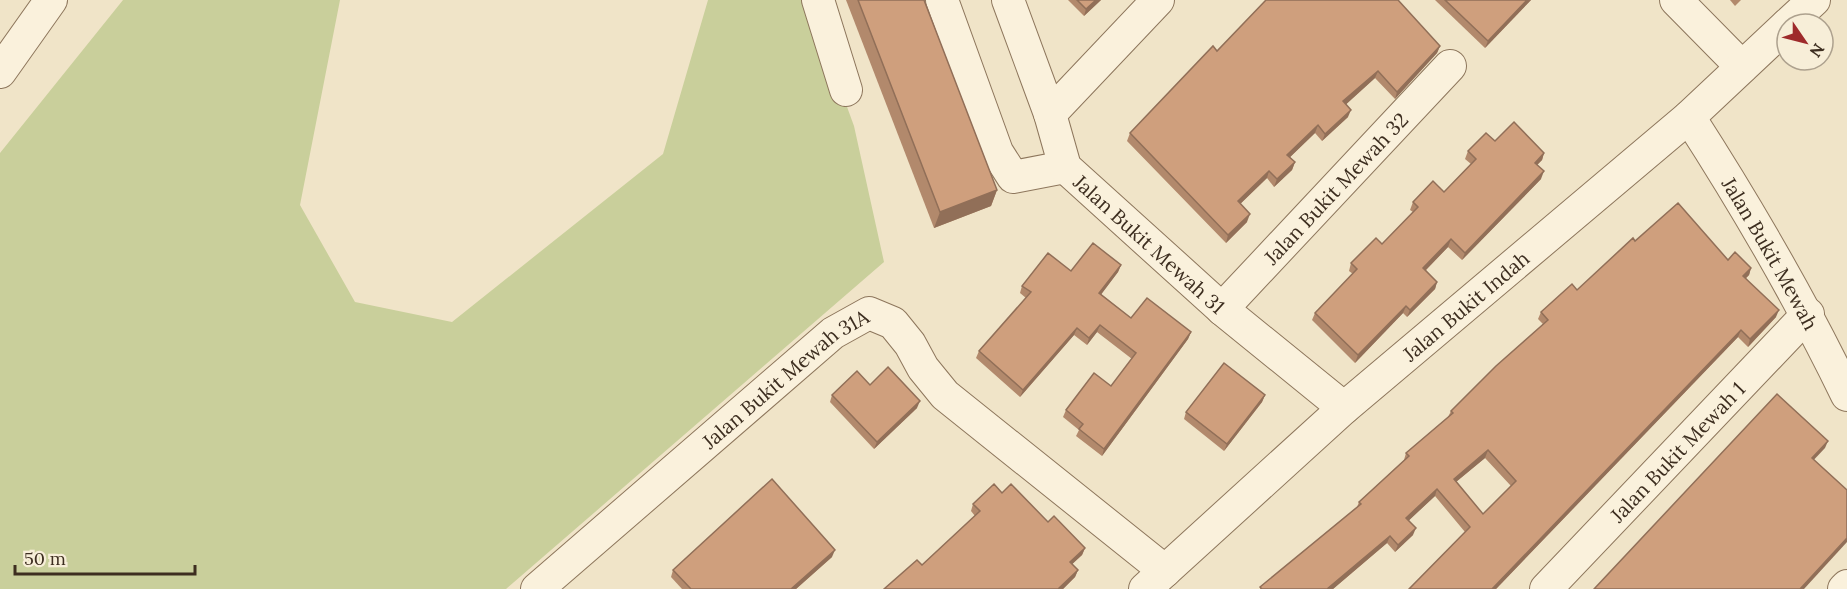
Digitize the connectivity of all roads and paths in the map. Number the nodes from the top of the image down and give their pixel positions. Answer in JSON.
{"nodes":[{"id":1,"x":51,"y":0,"type":"edge"},
{"id":2,"x":818,"y":0,"type":"edge"},
{"id":3,"x":942,"y":0,"type":"edge"},
{"id":4,"x":1008,"y":0,"type":"edge"},
{"id":5,"x":1158,"y":0,"type":"edge"},
{"id":6,"x":1676,"y":0,"type":"edge"},
{"id":7,"x":1814,"y":0,"type":"edge"},
{"id":8,"x":1802,"y":12,"type":"edge"},
{"id":9,"x":1775,"y":37,"type":"edge"},
{"id":10,"x":1450,"y":66,"type":"dead end"},
{"id":11,"x":1742,"y":67,"type":"junction"},
{"id":12,"x":0,"y":72,"type":"edge"},
{"id":13,"x":846,"y":90,"type":"dead end"},
{"id":14,"x":1050,"y":114,"type":"junction"},
{"id":15,"x":1689,"y":117,"type":"junction"},
{"id":16,"x":1065,"y":167,"type":"junction"},
{"id":17,"x":1222,"y":309,"type":"junction"},
{"id":18,"x":1808,"y":314,"type":"junction"},
{"id":19,"x":1847,"y":394,"type":"edge"},
{"id":20,"x":1344,"y":408,"type":"junction"},
{"id":21,"x":1155,"y":580,"type":"edge"},
{"id":22,"x":1847,"y":586,"type":"edge"},
{"id":23,"x":537,"y":589,"type":"edge"},
{"id":24,"x":1546,"y":589,"type":"edge"},
{"id":25,"x":1844,"y":589,"type":"edge"}],
"edges":[{"from":1,"to":12,"type":"street"},
{"from":2,"to":13,"type":"street"},
{"from":3,"to":16,"type":"street"},
{"from":4,"to":14,"type":"street","name":"Jalan Bukit Mewah 31"},
{"from":5,"to":14,"type":"street"},
{"from":6,"to":11,"type":"street"},
{"from":7,"to":8,"type":"street","name":"Jalan Bukit Indah"},
{"from":9,"to":11,"type":"street","name":"Jalan Bukit Indah"},
{"from":10,"to":17,"type":"street","name":"Jalan Bukit Mewah 32"},
{"from":11,"to":15,"type":"street","name":"Jalan Bukit Indah"},
{"from":14,"to":16,"type":"street","name":"Jalan Bukit Mewah 31"},
{"from":15,"to":18,"type":"street","name":"Jalan Bukit Mewah"},
{"from":15,"to":20,"type":"street","name":"Jalan Bukit Indah"},
{"from":16,"to":17,"type":"street","name":"Jalan Bukit Mewah 31"},
{"from":17,"to":20,"type":"street","name":"Jalan Bukit Mewah 31"},
{"from":18,"to":19,"type":"street","name":"Jalan Bukit Mewah"},
{"from":18,"to":24,"type":"street","name":"Jalan Bukit Mewah 1"},
{"from":20,"to":21,"type":"street","name":"Jalan Bukit Indah"},
{"from":21,"to":23,"type":"street","name":"Jalan Bukit Mewah 31A"},
{"from":22,"to":25,"type":"street"}]}
